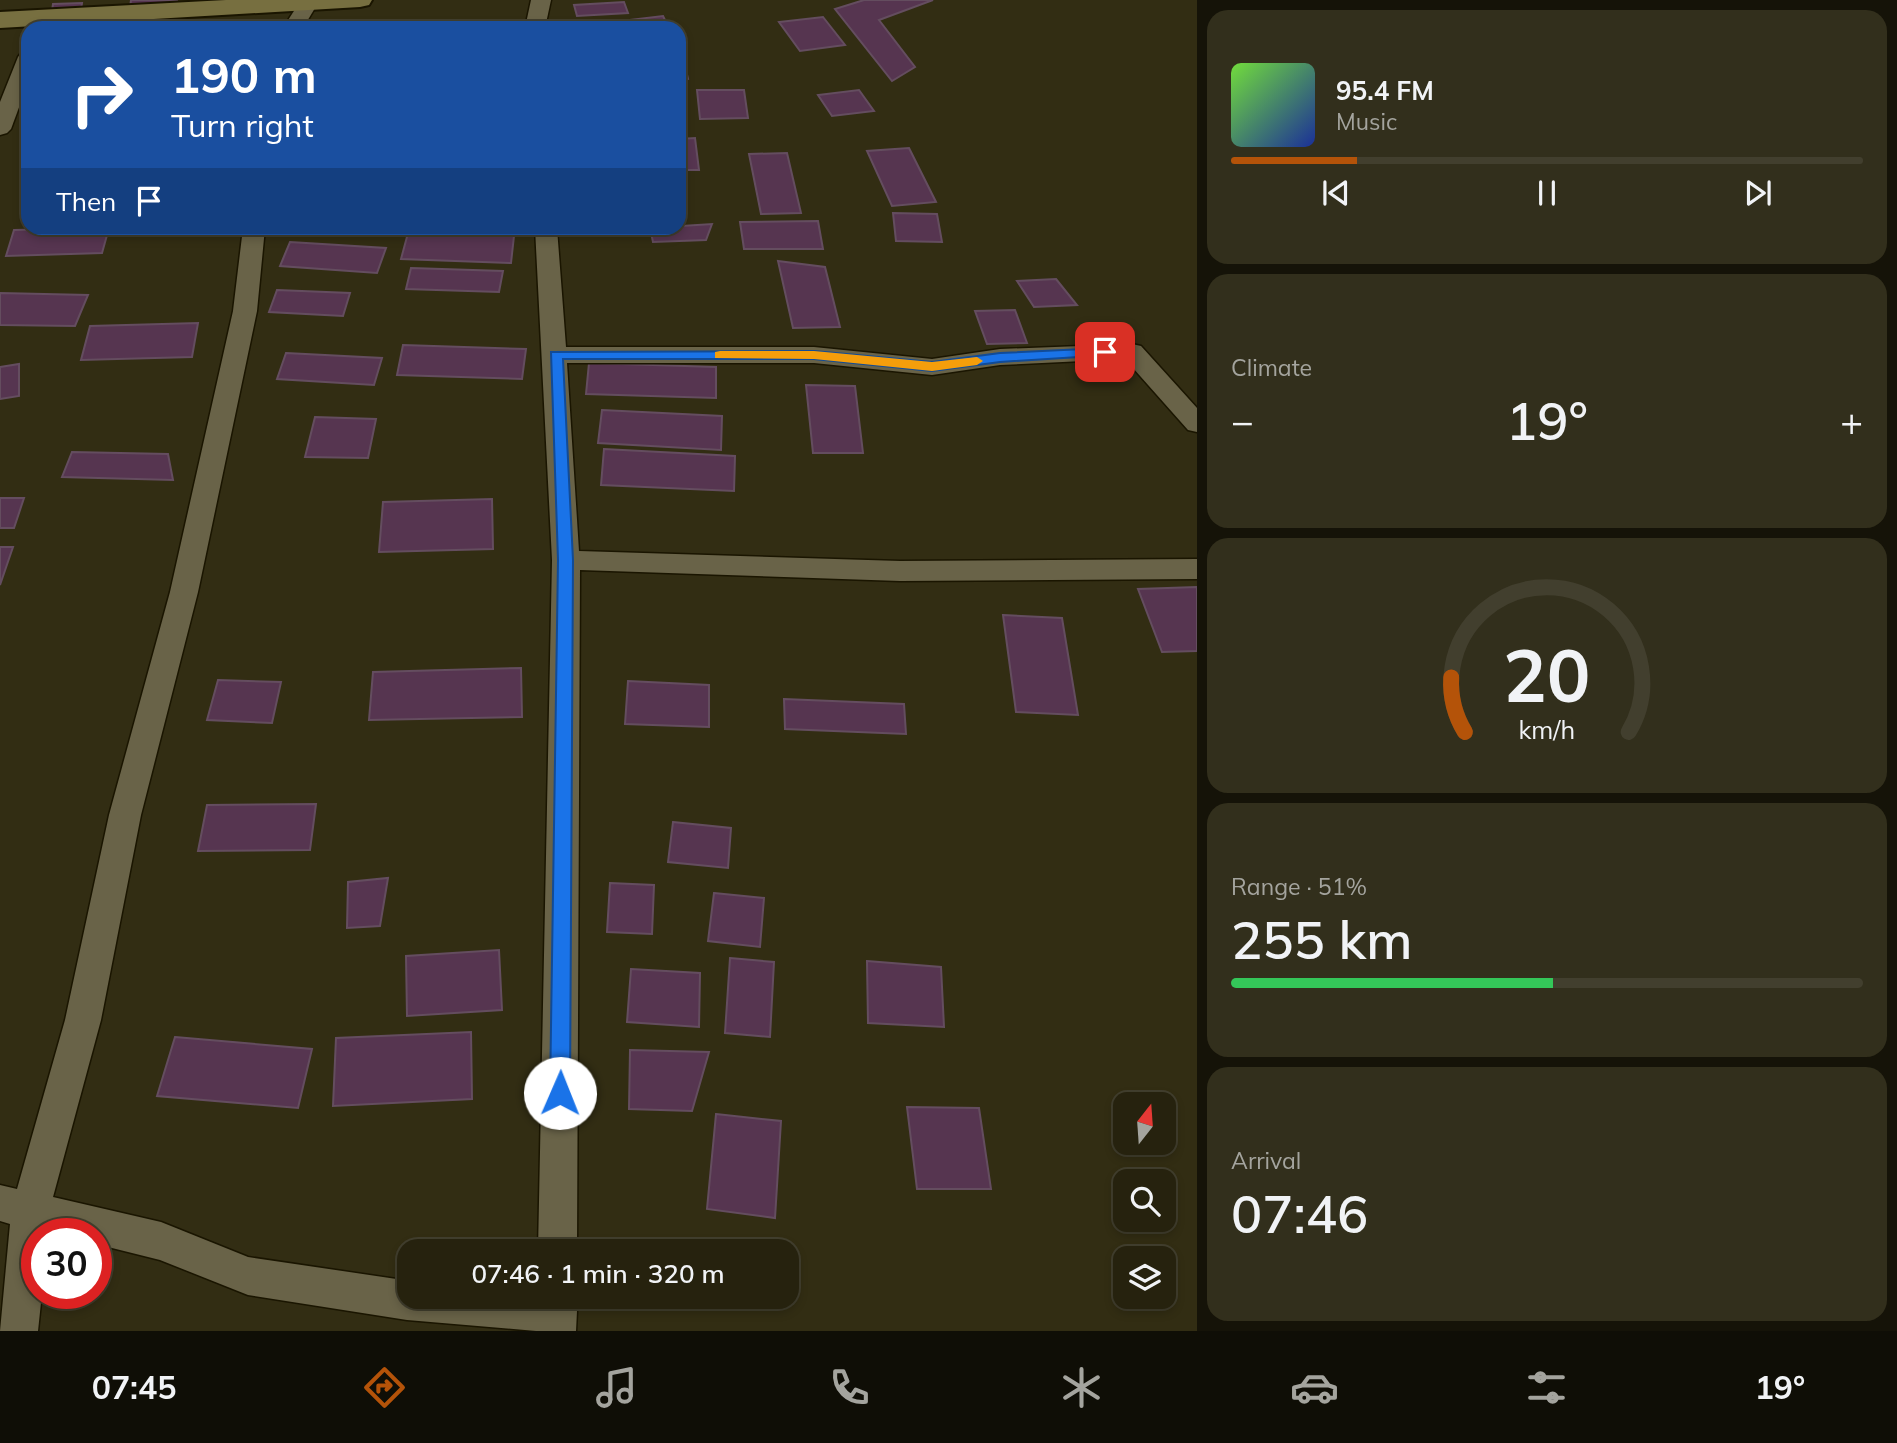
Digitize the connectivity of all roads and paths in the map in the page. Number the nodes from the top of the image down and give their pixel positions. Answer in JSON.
{"nodes":[{"id":1,"x":360,"y":0,"type":"edge"},
{"id":2,"x":541,"y":0,"type":"edge"},
{"id":3,"x":308,"y":3,"type":"junction"},
{"id":4,"x":0,"y":20,"type":"edge"},
{"id":5,"x":68,"y":21,"type":"edge"},
{"id":6,"x":297,"y":21,"type":"edge"},
{"id":7,"x":536,"y":21,"type":"edge"},
{"id":8,"x":21,"y":22,"type":"edge"},
{"id":9,"x":21,"y":75,"type":"edge"},
{"id":10,"x":0,"y":129,"type":"edge"},
{"id":11,"x":253,"y":235,"type":"edge"},
{"id":12,"x":547,"y":235,"type":"edge"},
{"id":13,"x":556,"y":355,"type":"junction"},
{"id":14,"x":1197,"y":424,"type":"edge"},
{"id":15,"x":566,"y":560,"type":"junction"},
{"id":16,"x":1197,"y":569,"type":"edge"},
{"id":17,"x":15,"y":1206,"type":"edge"},
{"id":18,"x":558,"y":1239,"type":"edge"},
{"id":19,"x":556,"y":1313,"type":"edge"},
{"id":20,"x":18,"y":1331,"type":"edge"}],
"edges":[{"from":1,"to":3,"type":"street"},
{"from":2,"to":7,"type":"street"},
{"from":3,"to":5,"type":"street"},
{"from":3,"to":6,"type":"street"},
{"from":4,"to":8,"type":"street"},
{"from":9,"to":10,"type":"street"},
{"from":11,"to":17,"type":"street"},
{"from":12,"to":13,"type":"street"},
{"from":13,"to":14,"type":"street"},
{"from":13,"to":15,"type":"street"},
{"from":15,"to":16,"type":"street"},
{"from":15,"to":18,"type":"street"},
{"from":17,"to":19,"type":"street"},
{"from":17,"to":20,"type":"street"}]}
